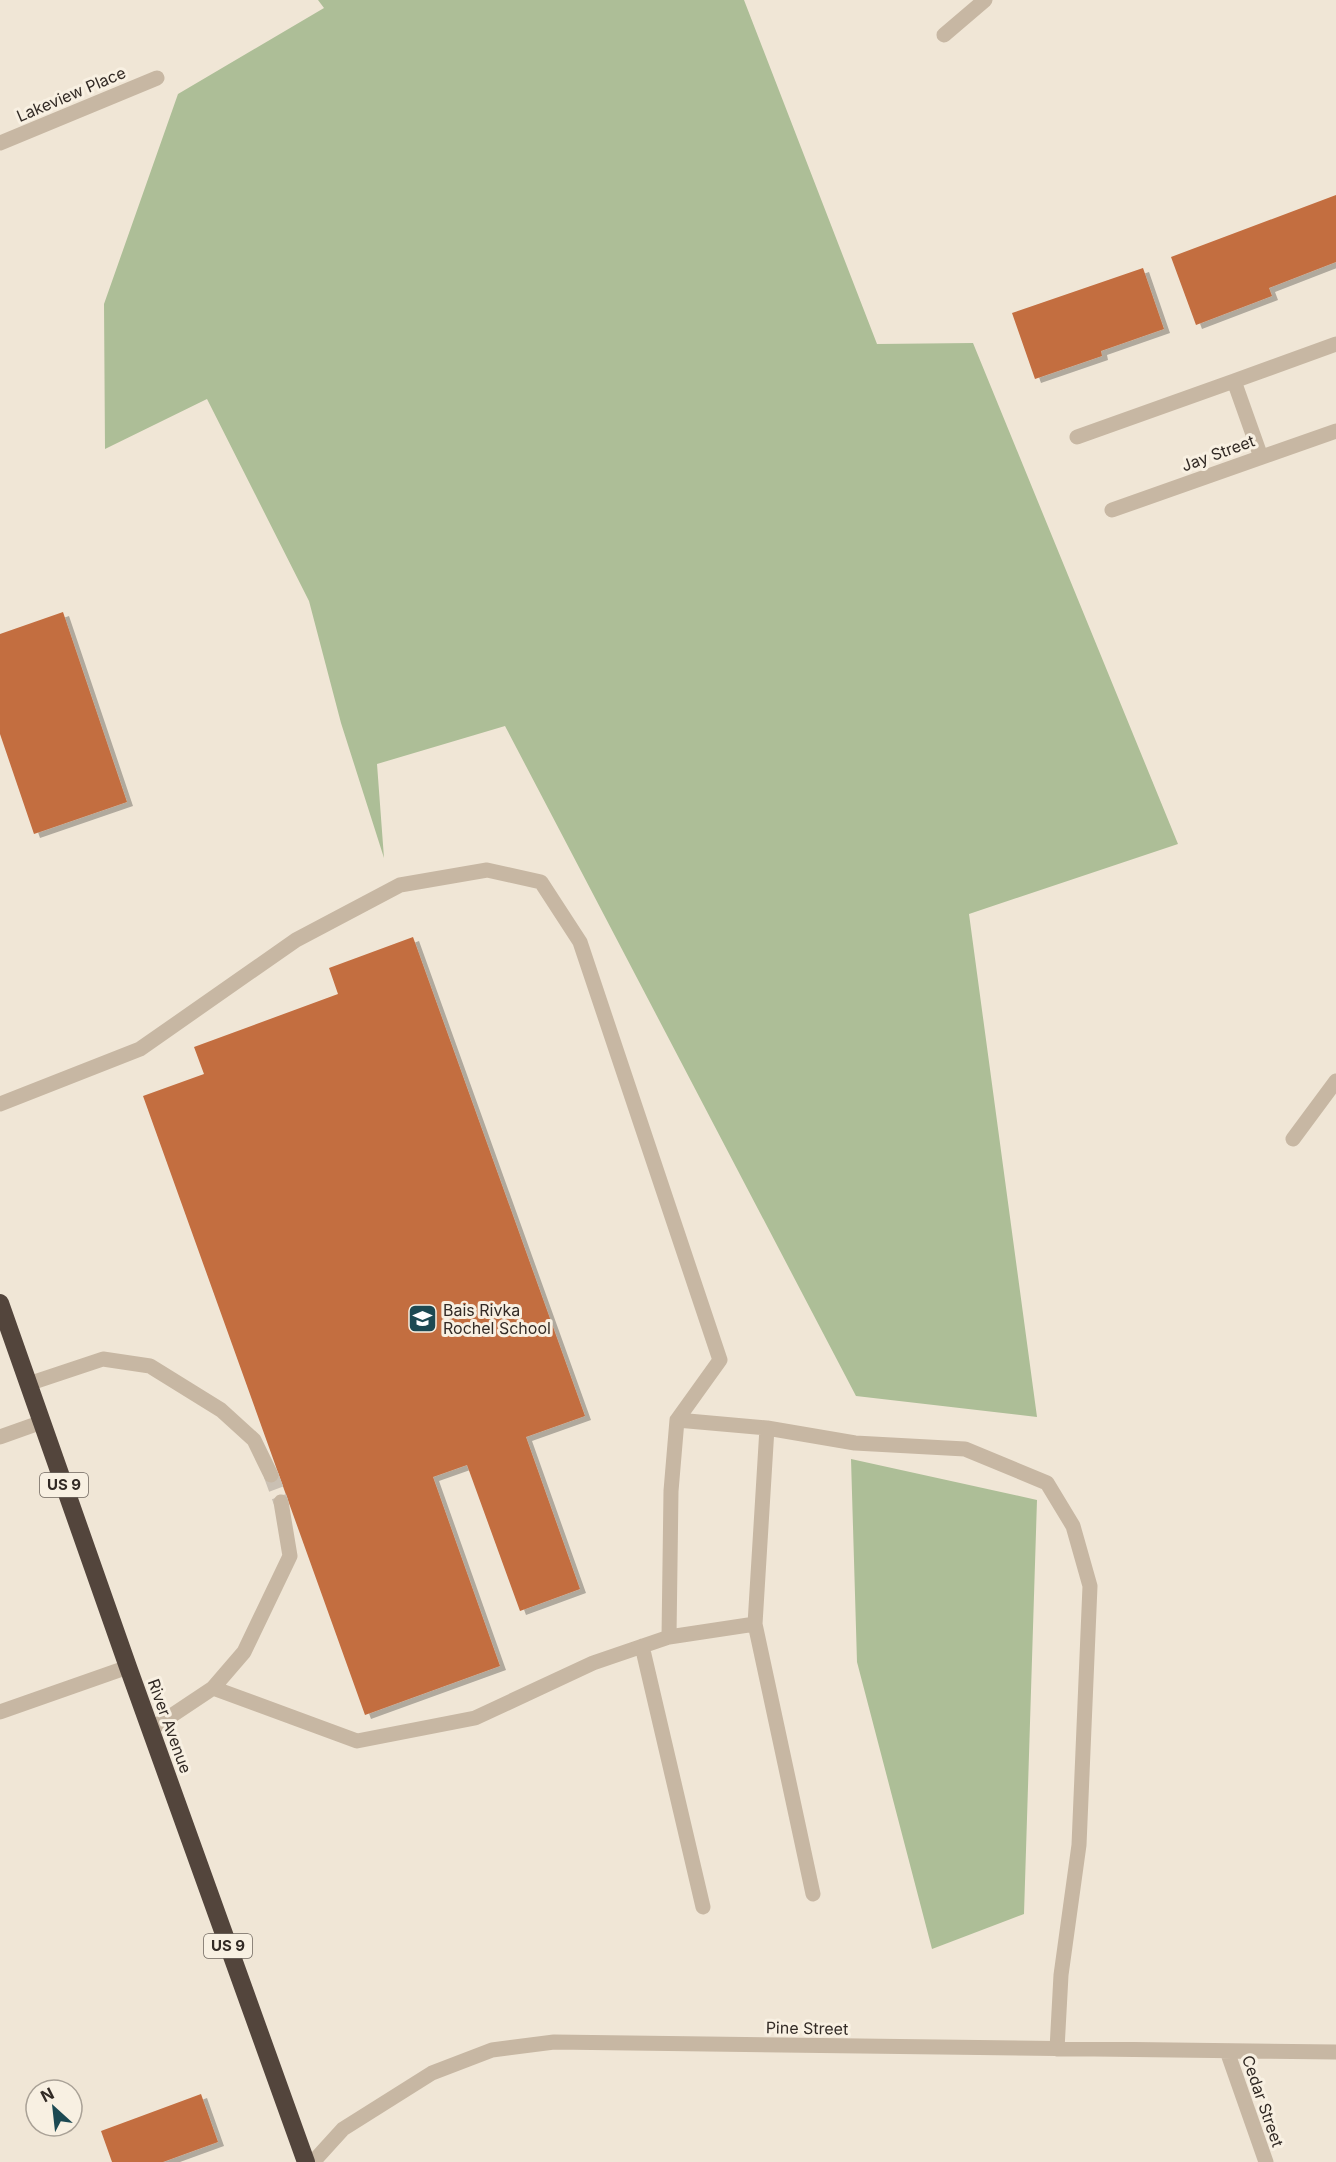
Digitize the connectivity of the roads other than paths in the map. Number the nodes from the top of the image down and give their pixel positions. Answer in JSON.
{"nodes":[{"id":1,"x":985,"y":0,"type":"edge"},
{"id":2,"x":944,"y":35,"type":"dead end"},
{"id":3,"x":157,"y":78,"type":"dead end"},
{"id":4,"x":0,"y":143,"type":"edge"},
{"id":5,"x":1336,"y":344,"type":"edge"},
{"id":6,"x":1234,"y":381,"type":"junction"},
{"id":7,"x":1336,"y":431,"type":"edge"},
{"id":8,"x":1077,"y":437,"type":"dead end"},
{"id":9,"x":1261,"y":457,"type":"junction"},
{"id":10,"x":1112,"y":510,"type":"dead end"},
{"id":11,"x":1336,"y":1081,"type":"edge"},
{"id":12,"x":0,"y":1104,"type":"edge"},
{"id":13,"x":1293,"y":1139,"type":"dead end"},
{"id":14,"x":0,"y":1303,"type":"edge"},
{"id":15,"x":28,"y":1384,"type":"junction"},
{"id":16,"x":677,"y":1420,"type":"junction"},
{"id":17,"x":42,"y":1422,"type":"junction"},
{"id":18,"x":767,"y":1428,"type":"junction"},
{"id":19,"x":0,"y":1437,"type":"edge"},
{"id":20,"x":272,"y":1474,"type":"tunnel mouth"},
{"id":21,"x":281,"y":1502,"type":"tunnel mouth"},
{"id":22,"x":755,"y":1624,"type":"junction"},
{"id":23,"x":669,"y":1636,"type":"junction"},
{"id":24,"x":642,"y":1646,"type":"junction"},
{"id":25,"x":128,"y":1667,"type":"junction"},
{"id":26,"x":213,"y":1688,"type":"junction"},
{"id":27,"x":0,"y":1712,"type":"edge"},
{"id":28,"x":150,"y":1730,"type":"junction"},
{"id":29,"x":813,"y":1894,"type":"dead end"},
{"id":30,"x":703,"y":1908,"type":"dead end"},
{"id":31,"x":1057,"y":2049,"type":"junction"},
{"id":32,"x":1227,"y":2051,"type":"junction"},
{"id":33,"x":1336,"y":2052,"type":"edge"},
{"id":34,"x":306,"y":2162,"type":"edge"},
{"id":35,"x":314,"y":2162,"type":"edge"},
{"id":36,"x":1266,"y":2162,"type":"edge"}],
"edges":[{"from":1,"to":2,"type":"street"},
{"from":3,"to":4,"type":"street","name":"Lakeview Place"},
{"from":5,"to":6,"type":"street"},
{"from":6,"to":8,"type":"street"},
{"from":6,"to":9,"type":"street"},
{"from":7,"to":9,"type":"street","name":"Jay Street"},
{"from":9,"to":10,"type":"street","name":"Jay Street"},
{"from":11,"to":13,"type":"street"},
{"from":12,"to":16,"type":"street"},
{"from":14,"to":15,"type":"highway","name":"River Avenue","number":"US 9"},
{"from":15,"to":17,"type":"highway","name":"River Avenue","number":"US 9"},
{"from":15,"to":20,"type":"street"},
{"from":16,"to":18,"type":"street"},
{"from":16,"to":23,"type":"street"},
{"from":17,"to":19,"type":"street"},
{"from":17,"to":25,"type":"highway","name":"River Avenue","number":"US 9"},
{"from":18,"to":22,"type":"street"},
{"from":18,"to":31,"type":"street"},
{"from":21,"to":26,"type":"street"},
{"from":22,"to":23,"type":"street"},
{"from":22,"to":29,"type":"street"},
{"from":23,"to":24,"type":"street"},
{"from":24,"to":26,"type":"street"},
{"from":24,"to":30,"type":"street"},
{"from":25,"to":27,"type":"street"},
{"from":25,"to":28,"type":"highway","name":"River Avenue","number":"US 9"},
{"from":26,"to":28,"type":"street"},
{"from":28,"to":34,"type":"highway","name":"River Avenue","number":"US 9"},
{"from":31,"to":32,"type":"street","name":"Pine Street"},
{"from":31,"to":35,"type":"street","name":"Pine Street"},
{"from":32,"to":33,"type":"street","name":"Pine Street"},
{"from":32,"to":36,"type":"street","name":"Cedar Street"}]}
